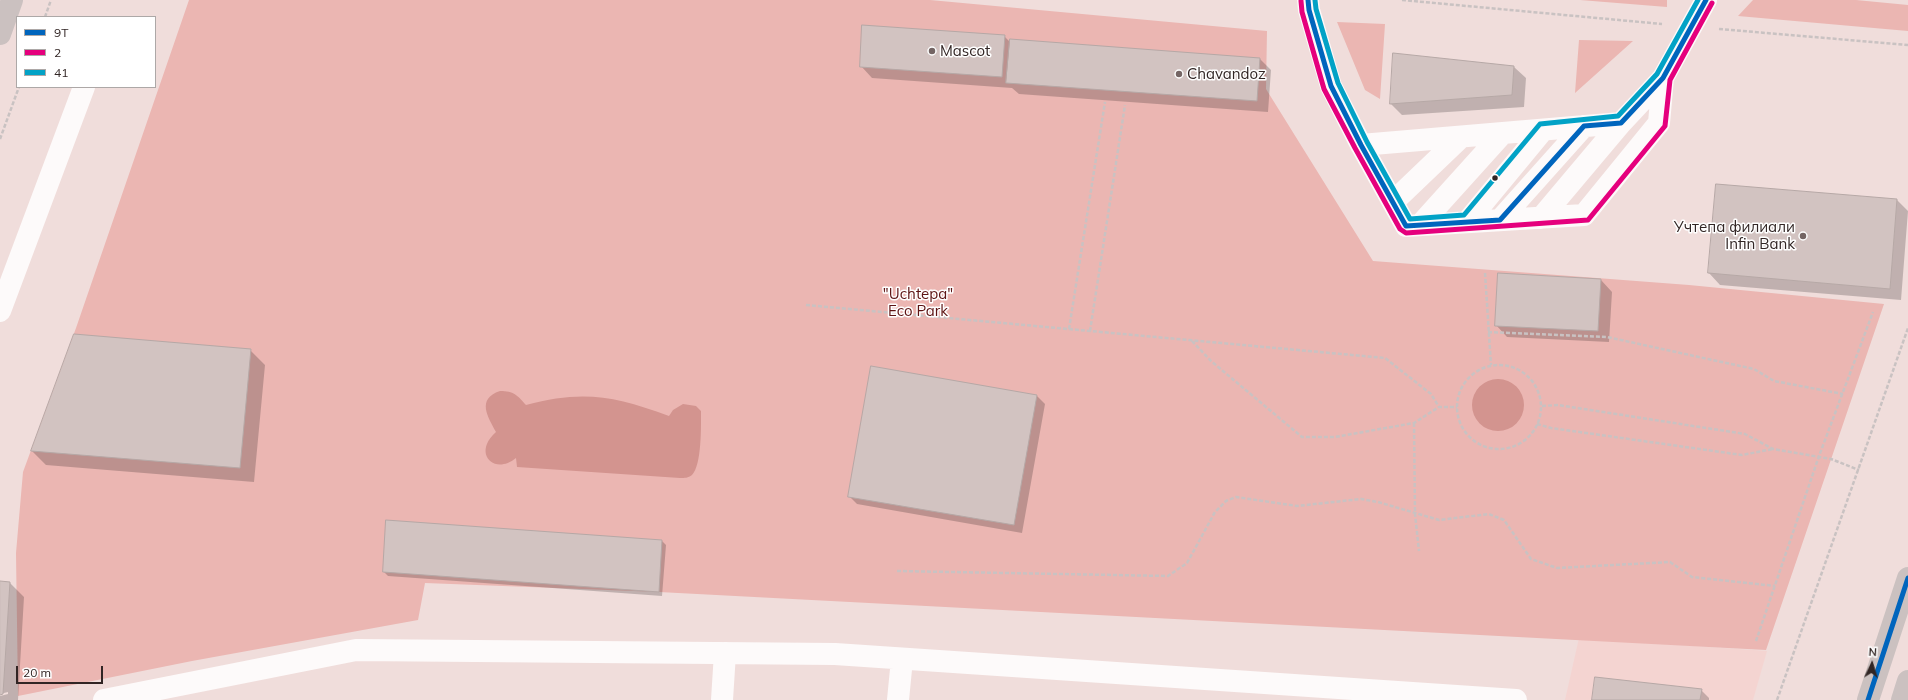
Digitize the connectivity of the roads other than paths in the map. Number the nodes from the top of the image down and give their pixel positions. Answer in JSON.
{"nodes":[{"id":1,"x":12,"y":0,"type":"edge"},
{"id":2,"x":1308,"y":0,"type":"edge"},
{"id":3,"x":1706,"y":0,"type":"edge"},
{"id":4,"x":0,"y":34,"type":"edge"},
{"id":5,"x":1663,"y":78,"type":"junction"},
{"id":6,"x":84,"y":88,"type":"edge"},
{"id":7,"x":1621,"y":123,"type":"junction"},
{"id":8,"x":1584,"y":126,"type":"junction"},
{"id":9,"x":1543,"y":130,"type":"junction"},
{"id":10,"x":1503,"y":133,"type":"junction"},
{"id":11,"x":1462,"y":137,"type":"junction"},
{"id":12,"x":1361,"y":145,"type":"junction"},
{"id":13,"x":1393,"y":202,"type":"junction"},
{"id":14,"x":1541,"y":218,"type":"junction"},
{"id":15,"x":1500,"y":220,"type":"junction"},
{"id":16,"x":1466,"y":222,"type":"junction"},
{"id":17,"x":1420,"y":225,"type":"junction"},
{"id":18,"x":0,"y":311,"type":"edge"},
{"id":19,"x":1906,"y":592,"type":"edge"},
{"id":20,"x":725,"y":653,"type":"junction"},
{"id":21,"x":902,"y":659,"type":"junction"},
{"id":22,"x":1908,"y":681,"type":"edge"},
{"id":23,"x":104,"y":700,"type":"edge"},
{"id":24,"x":722,"y":700,"type":"edge"},
{"id":25,"x":898,"y":700,"type":"edge"},
{"id":26,"x":1516,"y":700,"type":"edge"},
{"id":27,"x":1868,"y":700,"type":"edge"},
{"id":28,"x":1902,"y":700,"type":"edge"}],
"edges":[{"from":1,"to":4,"type":"main road"},
{"from":2,"to":12,"type":"lane"},
{"from":3,"to":5,"type":"lane"},
{"from":5,"to":7,"type":"lane"},
{"from":5,"to":14,"type":"lane"},
{"from":6,"to":18,"type":"lane"},
{"from":7,"to":8,"type":"lane"},
{"from":7,"to":14,"type":"lane"},
{"from":8,"to":9,"type":"lane"},
{"from":8,"to":15,"type":"lane"},
{"from":9,"to":10,"type":"lane"},
{"from":9,"to":16,"type":"lane"},
{"from":10,"to":11,"type":"lane"},
{"from":10,"to":17,"type":"lane"},
{"from":11,"to":12,"type":"lane"},
{"from":11,"to":13,"type":"lane"},
{"from":12,"to":13,"type":"lane"},
{"from":13,"to":17,"type":"lane"},
{"from":14,"to":15,"type":"lane"},
{"from":15,"to":16,"type":"lane"},
{"from":16,"to":17,"type":"lane"},
{"from":19,"to":27,"type":"main road"},
{"from":20,"to":21,"type":"lane"},
{"from":20,"to":23,"type":"lane"},
{"from":20,"to":24,"type":"lane"},
{"from":21,"to":25,"type":"lane"},
{"from":21,"to":26,"type":"lane"},
{"from":22,"to":28,"type":"main road"}]}
